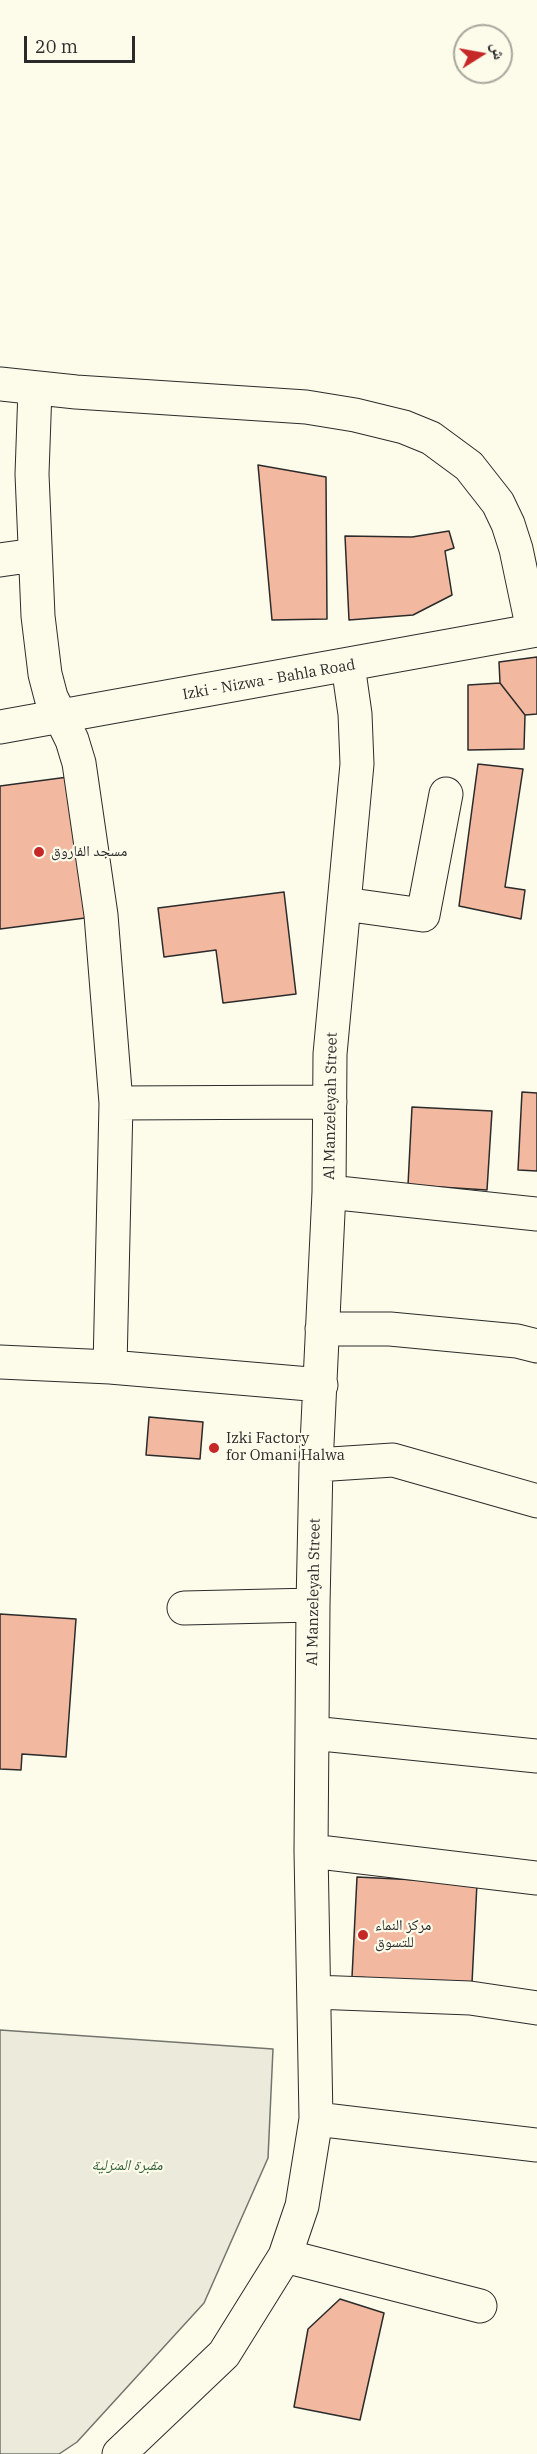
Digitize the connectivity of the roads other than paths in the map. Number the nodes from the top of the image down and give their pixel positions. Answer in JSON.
{"nodes":[{"id":1,"x":0,"y":384,"type":"edge"},
{"id":2,"x":35,"y":389,"type":"junction"},
{"id":3,"x":35,"y":555,"type":"junction"},
{"id":4,"x":0,"y":560,"type":"edge"},
{"id":5,"x":535,"y":630,"type":"edge"},
{"id":6,"x":348,"y":665,"type":"junction"},
{"id":7,"x":60,"y":718,"type":"junction"},
{"id":8,"x":0,"y":727,"type":"edge"},
{"id":9,"x":446,"y":794,"type":"dead end"},
{"id":10,"x":344,"y":904,"type":"junction"},
{"id":11,"x":330,"y":1101,"type":"junction"},
{"id":12,"x":116,"y":1103,"type":"junction"},
{"id":13,"x":329,"y":1192,"type":"junction"},
{"id":14,"x":537,"y":1214,"type":"edge"},
{"id":15,"x":322,"y":1329,"type":"junction"},
{"id":16,"x":537,"y":1346,"type":"edge"},
{"id":17,"x":0,"y":1362,"type":"edge"},
{"id":18,"x":110,"y":1367,"type":"junction"},
{"id":19,"x":321,"y":1384,"type":"junction"},
{"id":20,"x":316,"y":1465,"type":"junction"},
{"id":21,"x":537,"y":1501,"type":"edge"},
{"id":22,"x":313,"y":1605,"type":"junction"},
{"id":23,"x":184,"y":1608,"type":"dead end"},
{"id":24,"x":312,"y":1734,"type":"junction"},
{"id":25,"x":537,"y":1756,"type":"edge"},
{"id":26,"x":311,"y":1851,"type":"junction"},
{"id":27,"x":537,"y":1878,"type":"edge"},
{"id":28,"x":314,"y":1992,"type":"junction"},
{"id":29,"x":537,"y":2008,"type":"edge"},
{"id":30,"x":316,"y":2119,"type":"junction"},
{"id":31,"x":537,"y":2145,"type":"edge"},
{"id":32,"x":285,"y":2256,"type":"junction"},
{"id":33,"x":480,"y":2306,"type":"dead end"},
{"id":34,"x":137,"y":2449,"type":"edge"}],
"edges":[{"from":1,"to":2,"type":"street"},
{"from":2,"to":3,"type":"street"},
{"from":2,"to":5,"type":"street"},
{"from":3,"to":4,"type":"street"},
{"from":3,"to":7,"type":"street"},
{"from":5,"to":6,"type":"street","name":"Izki - Nizwa - Bahla Road"},
{"from":6,"to":7,"type":"street","name":"Izki - Nizwa - Bahla Road"},
{"from":6,"to":10,"type":"street","name":"Al Manzeleyah Street"},
{"from":7,"to":8,"type":"street","name":"Izki - Nizwa - Bahla Road"},
{"from":7,"to":12,"type":"street"},
{"from":9,"to":10,"type":"street"},
{"from":10,"to":11,"type":"street","name":"Al Manzeleyah Street"},
{"from":11,"to":12,"type":"street"},
{"from":11,"to":13,"type":"street","name":"Al Manzeleyah Street"},
{"from":12,"to":18,"type":"street"},
{"from":13,"to":14,"type":"street"},
{"from":13,"to":15,"type":"street","name":"Al Manzeleyah Street"},
{"from":15,"to":16,"type":"street"},
{"from":15,"to":19,"type":"street","name":"Al Manzeleyah Street"},
{"from":17,"to":18,"type":"street"},
{"from":18,"to":19,"type":"street"},
{"from":19,"to":20,"type":"street","name":"Al Manzeleyah Street"},
{"from":20,"to":21,"type":"street"},
{"from":20,"to":22,"type":"street","name":"Al Manzeleyah Street"},
{"from":22,"to":23,"type":"street"},
{"from":22,"to":24,"type":"street","name":"Al Manzeleyah Street"},
{"from":24,"to":25,"type":"street"},
{"from":24,"to":26,"type":"street","name":"Al Manzeleyah Street"},
{"from":26,"to":27,"type":"street"},
{"from":26,"to":28,"type":"street","name":"Al Manzeleyah Street"},
{"from":28,"to":29,"type":"street"},
{"from":28,"to":30,"type":"street","name":"Al Manzeleyah Street"},
{"from":30,"to":31,"type":"street"},
{"from":30,"to":32,"type":"street","name":"Al Manzeleyah Street"},
{"from":32,"to":33,"type":"street"},
{"from":32,"to":34,"type":"street","name":"Al Manzeleyah Street"}]}
